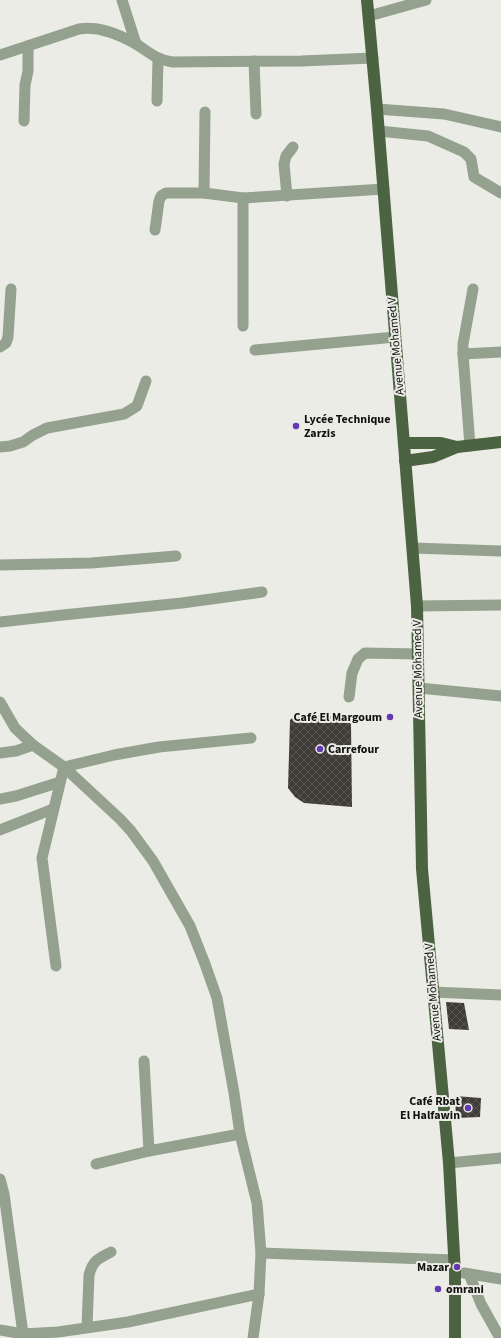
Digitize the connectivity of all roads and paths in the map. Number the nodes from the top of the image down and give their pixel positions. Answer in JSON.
{"nodes":[{"id":1,"x":122,"y":0,"type":"edge"},
{"id":2,"x":367,"y":0,"type":"edge"},
{"id":3,"x":426,"y":0,"type":"edge"},
{"id":4,"x":369,"y":16,"type":"junction"},
{"id":5,"x":136,"y":44,"type":"junction"},
{"id":6,"x":28,"y":46,"type":"junction"},
{"id":7,"x":0,"y":55,"type":"edge"},
{"id":8,"x":373,"y":58,"type":"junction"},
{"id":9,"x":158,"y":59,"type":"junction"},
{"id":10,"x":254,"y":61,"type":"junction"},
{"id":11,"x":157,"y":101,"type":"dead end"},
{"id":12,"x":377,"y":109,"type":"junction"},
{"id":13,"x":205,"y":112,"type":"dead end"},
{"id":14,"x":256,"y":114,"type":"dead end"},
{"id":15,"x":24,"y":121,"type":"dead end"},
{"id":16,"x":501,"y":127,"type":"edge"},
{"id":17,"x":379,"y":132,"type":"junction"},
{"id":18,"x":293,"y":147,"type":"dead end"},
{"id":19,"x":384,"y":189,"type":"junction"},
{"id":20,"x":204,"y":193,"type":"junction"},
{"id":21,"x":501,"y":193,"type":"edge"},
{"id":22,"x":287,"y":196,"type":"junction"},
{"id":23,"x":243,"y":198,"type":"junction"},
{"id":24,"x":155,"y":230,"type":"dead end"},
{"id":25,"x":11,"y":289,"type":"dead end"},
{"id":26,"x":473,"y":289,"type":"dead end"},
{"id":27,"x":243,"y":326,"type":"dead end"},
{"id":28,"x":395,"y":337,"type":"junction"},
{"id":29,"x":0,"y":347,"type":"edge"},
{"id":30,"x":255,"y":350,"type":"dead end"},
{"id":31,"x":501,"y":352,"type":"edge"},
{"id":32,"x":463,"y":354,"type":"junction"},
{"id":33,"x":146,"y":381,"type":"dead end"},
{"id":34,"x":501,"y":442,"type":"edge"},
{"id":35,"x":404,"y":443,"type":"junction"},
{"id":36,"x":0,"y":447,"type":"edge"},
{"id":37,"x":464,"y":447,"type":"junction"},
{"id":38,"x":405,"y":461,"type":"junction"},
{"id":39,"x":413,"y":548,"type":"junction"},
{"id":40,"x":501,"y":551,"type":"edge"},
{"id":41,"x":176,"y":556,"type":"dead end"},
{"id":42,"x":0,"y":565,"type":"edge"},
{"id":43,"x":262,"y":592,"type":"dead end"},
{"id":44,"x":501,"y":605,"type":"edge"},
{"id":45,"x":417,"y":606,"type":"junction"},
{"id":46,"x":0,"y":622,"type":"edge"},
{"id":47,"x":418,"y":654,"type":"junction"},
{"id":48,"x":419,"y":688,"type":"junction"},
{"id":49,"x":501,"y":696,"type":"edge"},
{"id":50,"x":349,"y":697,"type":"dead end"},
{"id":51,"x":0,"y":702,"type":"edge"},
{"id":52,"x":252,"y":738,"type":"dead end"},
{"id":53,"x":33,"y":744,"type":"junction"},
{"id":54,"x":0,"y":753,"type":"edge"},
{"id":55,"x":64,"y":767,"type":"junction"},
{"id":56,"x":60,"y":782,"type":"junction"},
{"id":57,"x":0,"y":800,"type":"edge"},
{"id":58,"x":53,"y":809,"type":"junction"},
{"id":59,"x":0,"y":830,"type":"edge"},
{"id":60,"x":56,"y":966,"type":"dead end"},
{"id":61,"x":433,"y":992,"type":"junction"},
{"id":62,"x":501,"y":994,"type":"edge"},
{"id":63,"x":144,"y":1061,"type":"dead end"},
{"id":64,"x":240,"y":1134,"type":"junction"},
{"id":65,"x":149,"y":1151,"type":"junction"},
{"id":66,"x":501,"y":1158,"type":"edge"},
{"id":67,"x":449,"y":1163,"type":"junction"},
{"id":68,"x":96,"y":1164,"type":"dead end"},
{"id":69,"x":0,"y":1179,"type":"edge"},
{"id":70,"x":111,"y":1252,"type":"dead end"},
{"id":71,"x":261,"y":1253,"type":"junction"},
{"id":72,"x":454,"y":1260,"type":"junction"},
{"id":73,"x":455,"y":1273,"type":"junction"},
{"id":74,"x":468,"y":1274,"type":"junction"},
{"id":75,"x":501,"y":1279,"type":"edge"},
{"id":76,"x":259,"y":1294,"type":"junction"},
{"id":77,"x":87,"y":1328,"type":"junction"},
{"id":78,"x":0,"y":1330,"type":"edge"},
{"id":79,"x":23,"y":1334,"type":"junction"},
{"id":80,"x":253,"y":1338,"type":"edge"},
{"id":81,"x":455,"y":1338,"type":"edge"},
{"id":82,"x":500,"y":1338,"type":"edge"}],
"edges":[{"from":1,"to":5,"type":"street"},
{"from":2,"to":4,"type":"main road","name":"Avenue Mohamed V"},
{"from":3,"to":4,"type":"street"},
{"from":4,"to":8,"type":"main road","name":"Avenue Mohamed V"},
{"from":5,"to":6,"type":"street"},
{"from":5,"to":9,"type":"street"},
{"from":6,"to":7,"type":"street"},
{"from":6,"to":15,"type":"street"},
{"from":8,"to":10,"type":"street"},
{"from":8,"to":12,"type":"main road","name":"Avenue Mohamed V"},
{"from":9,"to":10,"type":"street"},
{"from":9,"to":11,"type":"street"},
{"from":10,"to":14,"type":"street"},
{"from":12,"to":16,"type":"street"},
{"from":12,"to":17,"type":"main road","name":"Avenue Mohamed V"},
{"from":13,"to":20,"type":"street"},
{"from":17,"to":19,"type":"main road","name":"Avenue Mohamed V"},
{"from":17,"to":21,"type":"street"},
{"from":18,"to":22,"type":"street"},
{"from":19,"to":22,"type":"street"},
{"from":19,"to":28,"type":"main road","name":"Avenue Mohamed V"},
{"from":20,"to":23,"type":"street"},
{"from":20,"to":24,"type":"street"},
{"from":22,"to":23,"type":"street"},
{"from":23,"to":27,"type":"street"},
{"from":25,"to":29,"type":"street"},
{"from":26,"to":32,"type":"street"},
{"from":28,"to":30,"type":"street"},
{"from":28,"to":35,"type":"main road","name":"Avenue Mohamed V"},
{"from":31,"to":32,"type":"street"},
{"from":32,"to":37,"type":"street"},
{"from":33,"to":36,"type":"street"},
{"from":34,"to":37,"type":"main road"},
{"from":35,"to":37,"type":"main road"},
{"from":35,"to":38,"type":"main road","name":"Avenue Mohamed V"},
{"from":37,"to":38,"type":"main road"},
{"from":38,"to":39,"type":"main road","name":"Avenue Mohamed V"},
{"from":39,"to":40,"type":"street"},
{"from":39,"to":45,"type":"main road","name":"Avenue Mohamed V"},
{"from":41,"to":42,"type":"street"},
{"from":43,"to":46,"type":"street"},
{"from":44,"to":45,"type":"street"},
{"from":45,"to":47,"type":"main road","name":"Avenue Mohamed V"},
{"from":47,"to":48,"type":"main road","name":"Avenue Mohamed V"},
{"from":47,"to":50,"type":"street"},
{"from":48,"to":49,"type":"street"},
{"from":48,"to":61,"type":"main road","name":"Avenue Mohamed V"},
{"from":51,"to":53,"type":"street"},
{"from":52,"to":55,"type":"street"},
{"from":53,"to":54,"type":"street"},
{"from":53,"to":55,"type":"street"},
{"from":55,"to":56,"type":"street"},
{"from":55,"to":64,"type":"street"},
{"from":56,"to":57,"type":"street"},
{"from":56,"to":58,"type":"street"},
{"from":58,"to":59,"type":"street"},
{"from":58,"to":60,"type":"street"},
{"from":61,"to":62,"type":"street"},
{"from":61,"to":67,"type":"main road","name":"Avenue Mohamed V"},
{"from":63,"to":65,"type":"street"},
{"from":64,"to":65,"type":"street"},
{"from":64,"to":71,"type":"street"},
{"from":65,"to":68,"type":"street"},
{"from":66,"to":67,"type":"street"},
{"from":67,"to":72,"type":"main road","name":"Avenue Mohamed V"},
{"from":69,"to":79,"type":"street"},
{"from":70,"to":77,"type":"street"},
{"from":71,"to":72,"type":"street"},
{"from":71,"to":76,"type":"street"},
{"from":72,"to":73,"type":"main road","name":"Avenue Mohamed V"},
{"from":73,"to":74,"type":"street"},
{"from":73,"to":81,"type":"main road","name":"Avenue Mohamed V"},
{"from":74,"to":75,"type":"street"},
{"from":74,"to":82,"type":"street"},
{"from":76,"to":77,"type":"street"},
{"from":76,"to":80,"type":"street"},
{"from":77,"to":79,"type":"street"},
{"from":78,"to":79,"type":"street"}]}
